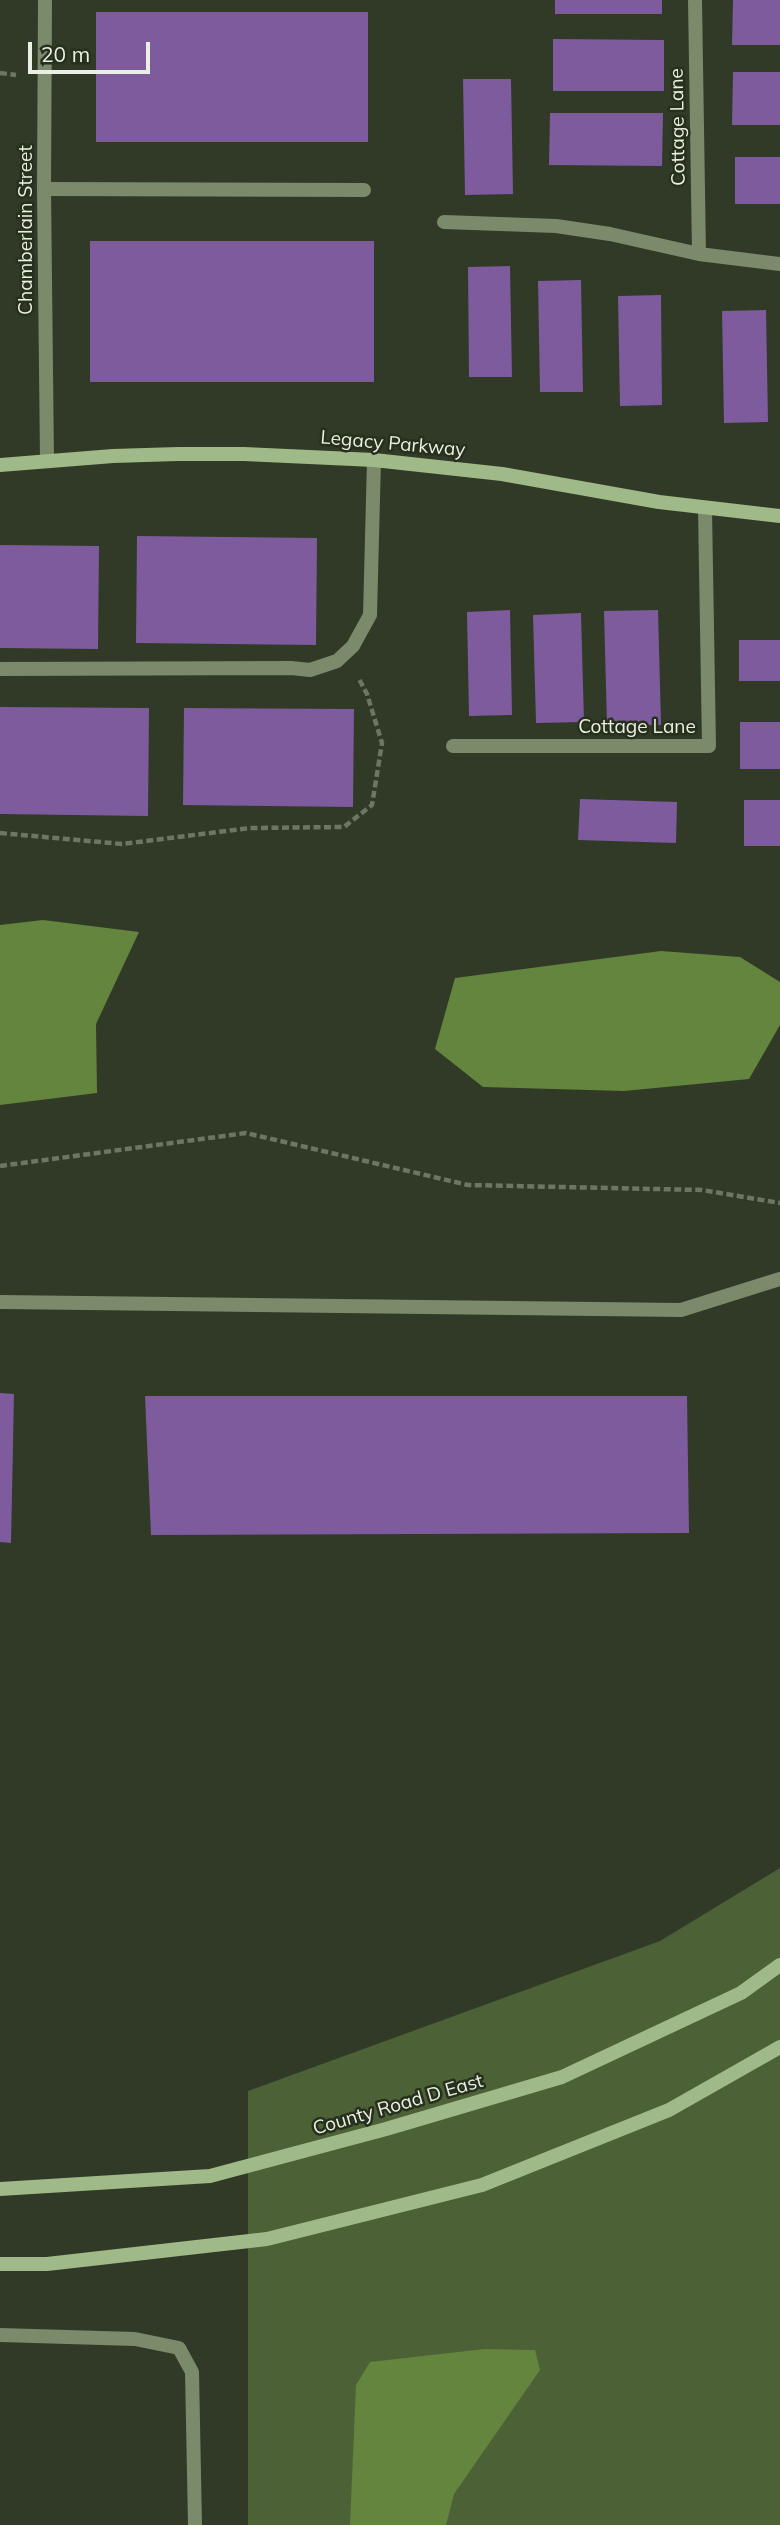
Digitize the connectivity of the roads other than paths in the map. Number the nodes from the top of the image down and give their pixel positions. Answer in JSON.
{"nodes":[{"id":1,"x":46,"y":0,"type":"edge"},
{"id":2,"x":695,"y":0,"type":"edge"},
{"id":3,"x":44,"y":189,"type":"junction"},
{"id":4,"x":364,"y":190,"type":"dead end"},
{"id":5,"x":444,"y":222,"type":"dead end"},
{"id":6,"x":699,"y":254,"type":"junction"},
{"id":7,"x":780,"y":264,"type":"edge"},
{"id":8,"x":47,"y":460,"type":"junction"},
{"id":9,"x":374,"y":460,"type":"junction"},
{"id":10,"x":0,"y":465,"type":"edge"},
{"id":11,"x":705,"y":509,"type":"junction"},
{"id":12,"x":780,"y":516,"type":"edge"},
{"id":13,"x":0,"y":668,"type":"edge"},
{"id":14,"x":453,"y":746,"type":"dead end"},
{"id":15,"x":780,"y":1279,"type":"edge"},
{"id":16,"x":0,"y":1302,"type":"edge"},
{"id":17,"x":780,"y":1965,"type":"edge"},
{"id":18,"x":780,"y":2047,"type":"edge"},
{"id":19,"x":0,"y":2189,"type":"edge"},
{"id":20,"x":0,"y":2264,"type":"edge"},
{"id":21,"x":0,"y":2335,"type":"edge"},
{"id":22,"x":195,"y":2525,"type":"edge"}],
"edges":[{"from":1,"to":3,"type":"street","name":"Chamberlain Street"},
{"from":2,"to":6,"type":"street","name":"Cottage Lane"},
{"from":3,"to":4,"type":"street"},
{"from":3,"to":8,"type":"street","name":"Chamberlain Street"},
{"from":5,"to":6,"type":"street"},
{"from":6,"to":7,"type":"street"},
{"from":8,"to":9,"type":"street","name":"Legacy Parkway"},
{"from":8,"to":10,"type":"street","name":"Legacy Parkway"},
{"from":9,"to":11,"type":"street","name":"Legacy Parkway"},
{"from":9,"to":13,"type":"street"},
{"from":11,"to":12,"type":"street","name":"Legacy Parkway"},
{"from":11,"to":14,"type":"street","name":"Cottage Lane"},
{"from":15,"to":16,"type":"street"},
{"from":17,"to":19,"type":"street","name":"County Road D East"},
{"from":18,"to":20,"type":"street"},
{"from":21,"to":22,"type":"street"}]}
